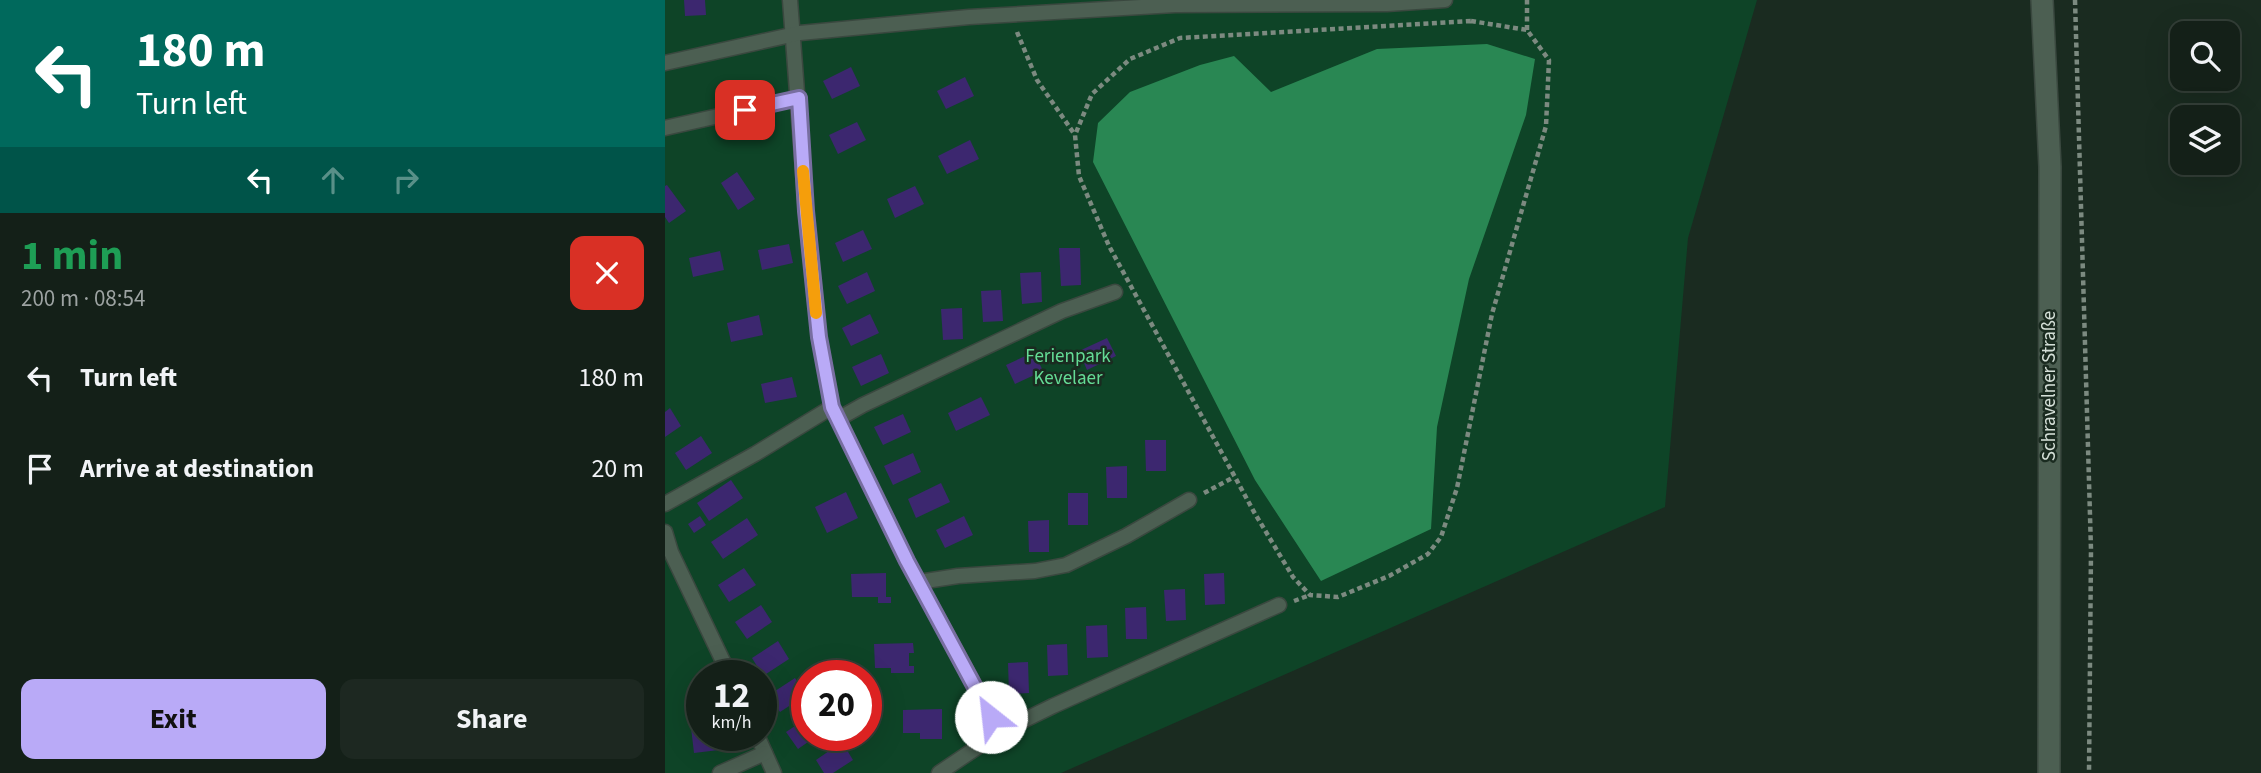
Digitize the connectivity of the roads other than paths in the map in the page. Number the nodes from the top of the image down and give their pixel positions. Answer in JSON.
{"nodes":[{"id":1,"x":790,"y":0,"type":"edge"},
{"id":2,"x":1445,"y":0,"type":"edge"},
{"id":3,"x":2042,"y":0,"type":"edge"},
{"id":4,"x":1294,"y":2,"type":"edge"},
{"id":5,"x":793,"y":34,"type":"junction"},
{"id":6,"x":665,"y":63,"type":"edge"},
{"id":7,"x":799,"y":98,"type":"junction"},
{"id":8,"x":665,"y":128,"type":"edge"},
{"id":9,"x":1115,"y":292,"type":"dead end"},
{"id":10,"x":835,"y":413,"type":"junction"},
{"id":11,"x":1189,"y":499,"type":"road end"},
{"id":12,"x":665,"y":504,"type":"edge"},
{"id":13,"x":665,"y":532,"type":"edge"},
{"id":14,"x":668,"y":554,"type":"edge"},
{"id":15,"x":919,"y":582,"type":"junction"},
{"id":16,"x":1279,"y":605,"type":"dead end"},
{"id":17,"x":722,"y":660,"type":"edge"},
{"id":18,"x":1000,"y":732,"type":"junction"},
{"id":19,"x":765,"y":752,"type":"joint"},
{"id":20,"x":720,"y":773,"type":"edge"},
{"id":21,"x":774,"y":773,"type":"edge"},
{"id":22,"x":939,"y":773,"type":"edge"},
{"id":23,"x":2049,"y":773,"type":"edge"}],
"edges":[{"from":1,"to":5,"type":"lane"},
{"from":2,"to":4,"type":"lane"},
{"from":3,"to":23,"type":"main road","name":"Schravelner Straße"},
{"from":4,"to":5,"type":"lane"},
{"from":5,"to":6,"type":"lane"},
{"from":5,"to":7,"type":"lane"},
{"from":7,"to":8,"type":"lane"},
{"from":7,"to":10,"type":"lane"},
{"from":9,"to":10,"type":"lane"},
{"from":10,"to":12,"type":"lane"},
{"from":10,"to":15,"type":"lane"},
{"from":11,"to":15,"type":"lane"},
{"from":13,"to":14,"type":"lane"},
{"from":14,"to":17,"type":"lane"},
{"from":15,"to":18,"type":"lane"},
{"from":16,"to":18,"type":"lane"},
{"from":18,"to":22,"type":"lane"},
{"from":19,"to":20,"type":"lane"},
{"from":19,"to":21,"type":"lane"}]}
